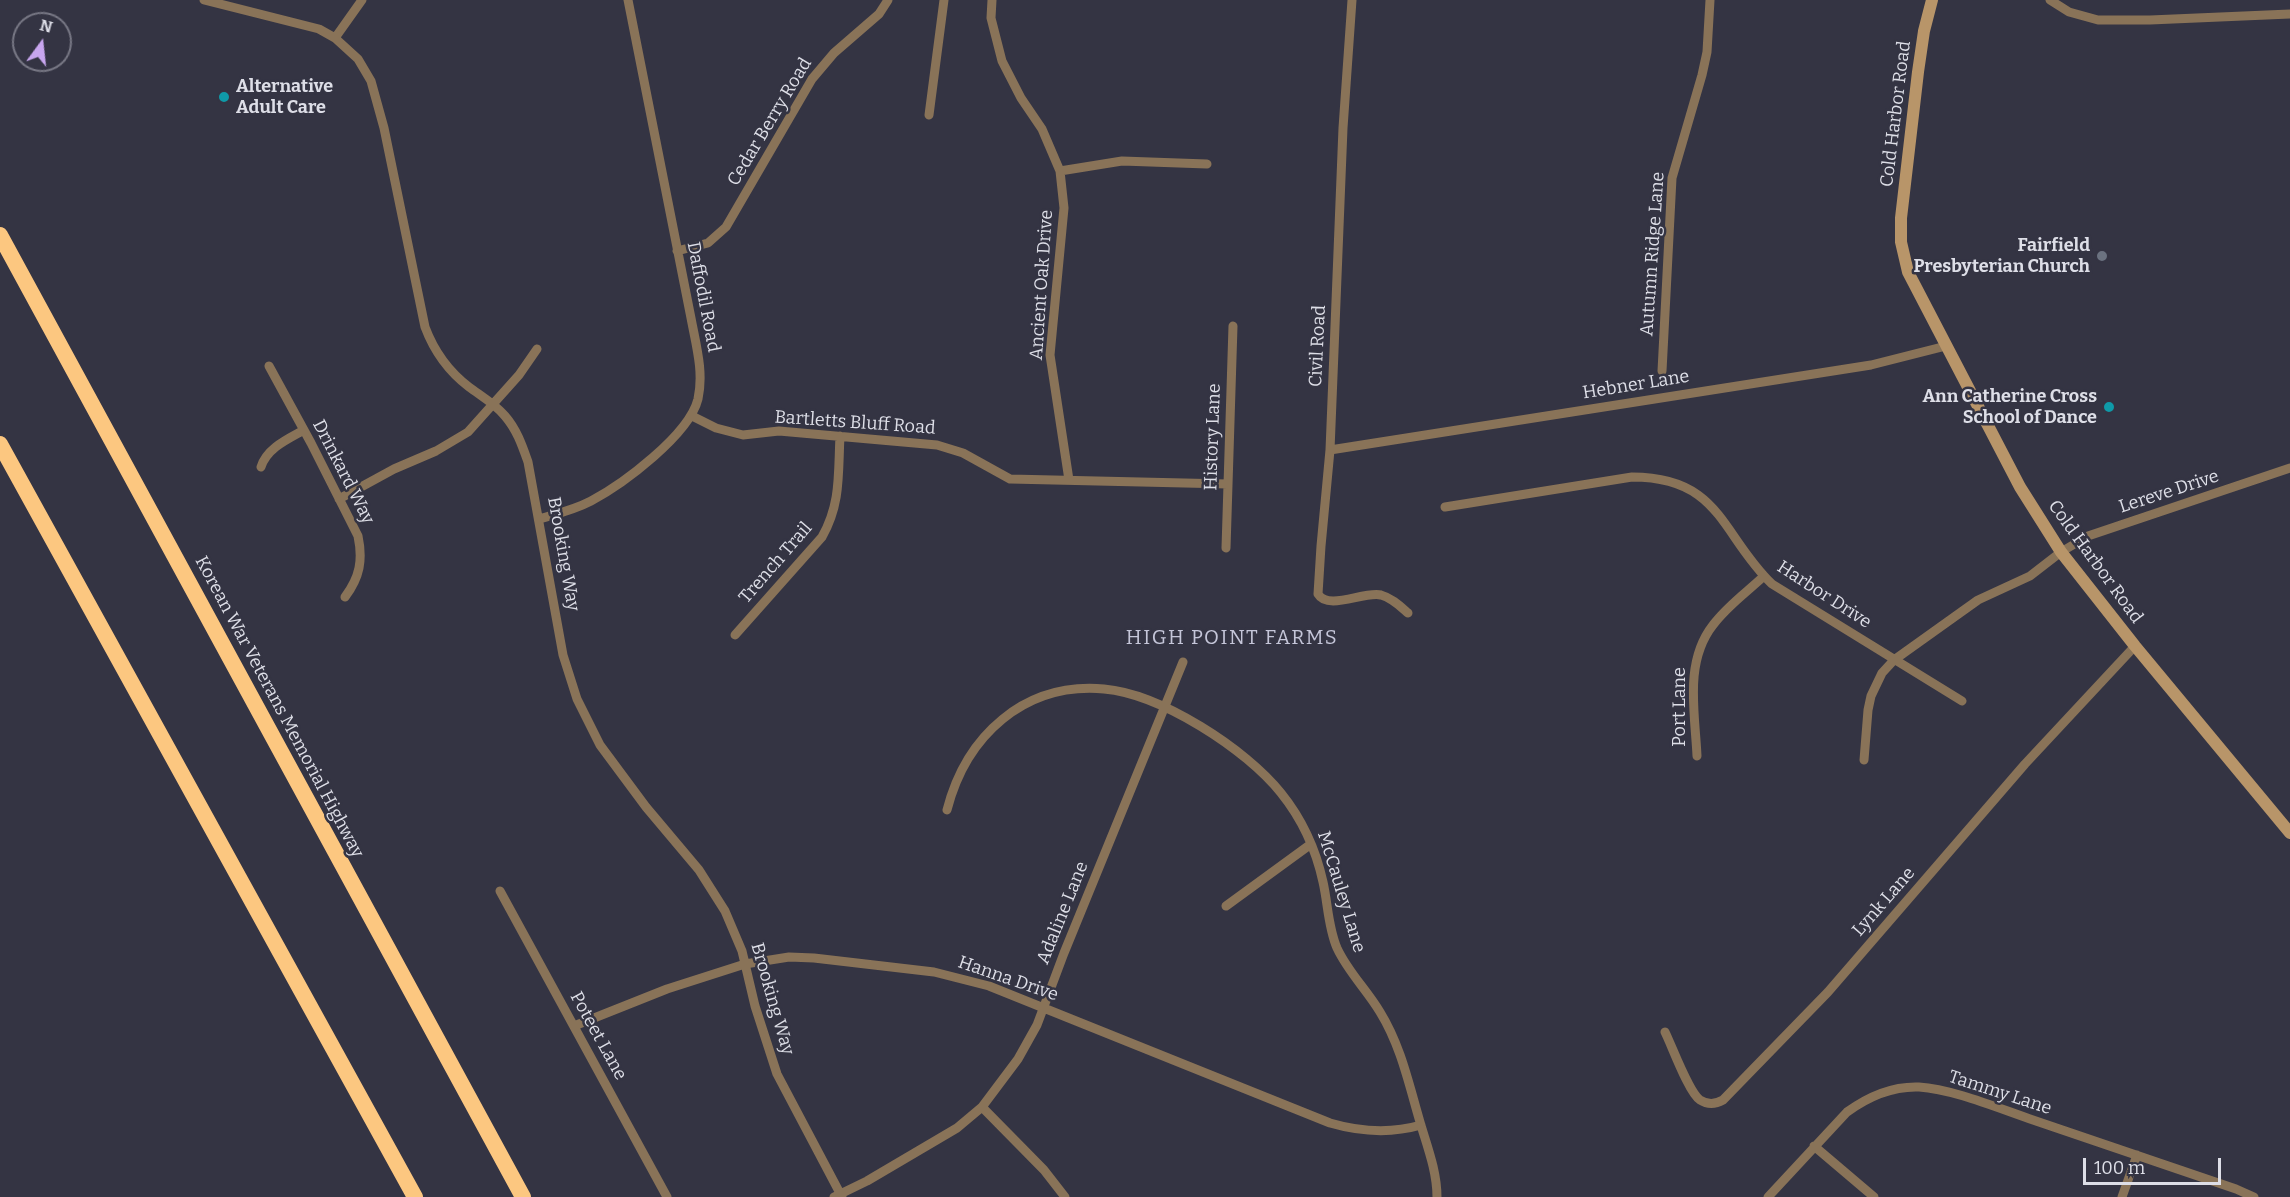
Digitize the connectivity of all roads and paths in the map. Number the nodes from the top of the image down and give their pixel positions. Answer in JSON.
{"nodes":[{"id":1,"x":204,"y":0,"type":"edge"},
{"id":2,"x":362,"y":0,"type":"edge"},
{"id":3,"x":628,"y":0,"type":"edge"},
{"id":4,"x":888,"y":0,"type":"edge"},
{"id":5,"x":944,"y":0,"type":"edge"},
{"id":6,"x":992,"y":0,"type":"edge"},
{"id":7,"x":1352,"y":0,"type":"edge"},
{"id":8,"x":1710,"y":0,"type":"edge"},
{"id":9,"x":1932,"y":0,"type":"edge"},
{"id":10,"x":2049,"y":0,"type":"edge"},
{"id":11,"x":227,"y":3,"type":"edge"},
{"id":12,"x":2290,"y":14,"type":"edge"},
{"id":13,"x":335,"y":38,"type":"junction"},
{"id":14,"x":929,"y":115,"type":"dead end"},
{"id":15,"x":1207,"y":164,"type":"dead end"},
{"id":16,"x":1060,"y":171,"type":"junction"},
{"id":17,"x":0,"y":235,"type":"edge"},
{"id":18,"x":677,"y":251,"type":"junction"},
{"id":19,"x":1233,"y":326,"type":"dead end"},
{"id":20,"x":1946,"y":346,"type":"junction"},
{"id":21,"x":537,"y":349,"type":"dead end"},
{"id":22,"x":269,"y":366,"type":"dead end"},
{"id":23,"x":1662,"y":371,"type":"dead end"},
{"id":24,"x":493,"y":404,"type":"junction"},
{"id":25,"x":692,"y":416,"type":"junction"},
{"id":26,"x":304,"y":430,"type":"junction"},
{"id":27,"x":840,"y":436,"type":"junction"},
{"id":28,"x":0,"y":444,"type":"edge"},
{"id":29,"x":1330,"y":450,"type":"junction"},
{"id":30,"x":261,"y":467,"type":"dead end"},
{"id":31,"x":2290,"y":468,"type":"edge"},
{"id":32,"x":1069,"y":480,"type":"junction"},
{"id":33,"x":1228,"y":484,"type":"junction"},
{"id":34,"x":339,"y":499,"type":"junction"},
{"id":35,"x":1445,"y":507,"type":"dead end"},
{"id":36,"x":539,"y":519,"type":"junction"},
{"id":37,"x":1226,"y":548,"type":"dead end"},
{"id":38,"x":2061,"y":552,"type":"junction"},
{"id":39,"x":1764,"y":576,"type":"junction"},
{"id":40,"x":345,"y":597,"type":"dead end"},
{"id":41,"x":1408,"y":613,"type":"dead end"},
{"id":42,"x":735,"y":635,"type":"dead end"},
{"id":43,"x":2135,"y":646,"type":"junction"},
{"id":44,"x":1894,"y":660,"type":"junction"},
{"id":45,"x":1183,"y":662,"type":"dead end"},
{"id":46,"x":1962,"y":701,"type":"dead end"},
{"id":47,"x":1164,"y":708,"type":"junction"},
{"id":48,"x":1697,"y":756,"type":"dead end"},
{"id":49,"x":1864,"y":760,"type":"dead end"},
{"id":50,"x":947,"y":810,"type":"dead end"},
{"id":51,"x":2290,"y":832,"type":"edge"},
{"id":52,"x":1311,"y":844,"type":"junction"},
{"id":53,"x":500,"y":891,"type":"dead end"},
{"id":54,"x":1226,"y":906,"type":"dead end"},
{"id":55,"x":745,"y":964,"type":"junction"},
{"id":56,"x":1044,"y":1007,"type":"junction"},
{"id":57,"x":574,"y":1026,"type":"junction"},
{"id":58,"x":1665,"y":1032,"type":"dead end"},
{"id":59,"x":982,"y":1107,"type":"junction"},
{"id":60,"x":1421,"y":1125,"type":"junction"},
{"id":61,"x":1814,"y":1146,"type":"junction"},
{"id":62,"x":2137,"y":1155,"type":"junction"},
{"id":63,"x":839,"y":1196,"type":"edge"},
{"id":64,"x":415,"y":1197,"type":"edge"},
{"id":65,"x":523,"y":1197,"type":"edge"},
{"id":66,"x":667,"y":1197,"type":"edge"},
{"id":67,"x":1065,"y":1197,"type":"edge"},
{"id":68,"x":1437,"y":1197,"type":"edge"},
{"id":69,"x":1768,"y":1197,"type":"edge"},
{"id":70,"x":1874,"y":1197,"type":"edge"},
{"id":71,"x":2122,"y":1197,"type":"edge"},
{"id":72,"x":2254,"y":1197,"type":"edge"}],
"edges":[{"from":1,"to":11,"type":"street","name":"Brooking Way"},
{"from":2,"to":13,"type":"street"},
{"from":3,"to":18,"type":"street","name":"Daffodil Road"},
{"from":4,"to":18,"type":"street","name":"Cedar Berry Road"},
{"from":5,"to":14,"type":"street"},
{"from":6,"to":16,"type":"street","name":"Ancient Oak Drive"},
{"from":7,"to":29,"type":"street","name":"Civil Road"},
{"from":8,"to":23,"type":"street","name":"Autumn Ridge Lane"},
{"from":9,"to":20,"type":"main road","name":"Cold Harbor Road"},
{"from":10,"to":12,"type":"street"},
{"from":11,"to":13,"type":"street","name":"Brooking Way"},
{"from":13,"to":24,"type":"street","name":"Brooking Way"},
{"from":15,"to":16,"type":"street"},
{"from":16,"to":32,"type":"street","name":"Ancient Oak Drive"},
{"from":17,"to":65,"type":"highway","name":"Korean War Veterans Memorial Highway"},
{"from":18,"to":25,"type":"street","name":"Daffodil Road"},
{"from":19,"to":33,"type":"street","name":"History Lane"},
{"from":20,"to":29,"type":"street","name":"Hebner Lane"},
{"from":20,"to":38,"type":"main road","name":"Cold Harbor Road"},
{"from":21,"to":24,"type":"street"},
{"from":22,"to":26,"type":"street","name":"Drinkard Way"},
{"from":24,"to":34,"type":"street"},
{"from":24,"to":36,"type":"street","name":"Brooking Way"},
{"from":25,"to":27,"type":"street","name":"Bartletts Bluff Road"},
{"from":25,"to":36,"type":"street","name":"Daffodil Road"},
{"from":26,"to":30,"type":"street"},
{"from":26,"to":34,"type":"street","name":"Drinkard Way"},
{"from":27,"to":32,"type":"street","name":"Bartletts Bluff Road"},
{"from":27,"to":42,"type":"street","name":"Trench Trail"},
{"from":28,"to":64,"type":"highway"},
{"from":29,"to":41,"type":"street","name":"Civil Road"},
{"from":31,"to":38,"type":"street","name":"Lereve Drive"},
{"from":32,"to":33,"type":"street","name":"Bartletts Bluff Road"},
{"from":33,"to":37,"type":"street","name":"History Lane"},
{"from":34,"to":40,"type":"street","name":"Drinkard Way"},
{"from":35,"to":39,"type":"street","name":"Harbor Drive"},
{"from":36,"to":55,"type":"street","name":"Brooking Way"},
{"from":38,"to":43,"type":"main road","name":"Cold Harbor Road"},
{"from":38,"to":44,"type":"street","name":"Lereve Drive"},
{"from":39,"to":44,"type":"street","name":"Harbor Drive"},
{"from":39,"to":48,"type":"street","name":"Port Lane"},
{"from":43,"to":51,"type":"main road","name":"Cold Harbor Road"},
{"from":43,"to":58,"type":"street","name":"Lynk Lane"},
{"from":44,"to":46,"type":"street","name":"Harbor Drive"},
{"from":44,"to":49,"type":"street","name":"Lereve Drive"},
{"from":45,"to":47,"type":"street","name":"Adaline Lane"},
{"from":47,"to":50,"type":"street","name":"McCauley Lane"},
{"from":47,"to":52,"type":"street","name":"McCauley Lane"},
{"from":47,"to":56,"type":"street","name":"Adaline Lane"},
{"from":52,"to":54,"type":"street"},
{"from":52,"to":60,"type":"street","name":"McCauley Lane"},
{"from":53,"to":57,"type":"street","name":"Poteet Lane"},
{"from":55,"to":56,"type":"street","name":"Hanna Drive"},
{"from":55,"to":57,"type":"street","name":"Hanna Drive"},
{"from":55,"to":63,"type":"street","name":"Brooking Way"},
{"from":56,"to":59,"type":"street","name":"Adaline Lane"},
{"from":56,"to":60,"type":"street","name":"Hanna Drive"},
{"from":57,"to":66,"type":"street","name":"Poteet Lane"},
{"from":59,"to":63,"type":"street","name":"Adaline Lane"},
{"from":59,"to":67,"type":"street"},
{"from":60,"to":68,"type":"street","name":"McCauley Lane"},
{"from":61,"to":62,"type":"street","name":"Tammy Lane"},
{"from":61,"to":69,"type":"street","name":"Tammy Lane"},
{"from":61,"to":70,"type":"street"},
{"from":62,"to":71,"type":"street"},
{"from":62,"to":72,"type":"street","name":"Tammy Lane"}]}
